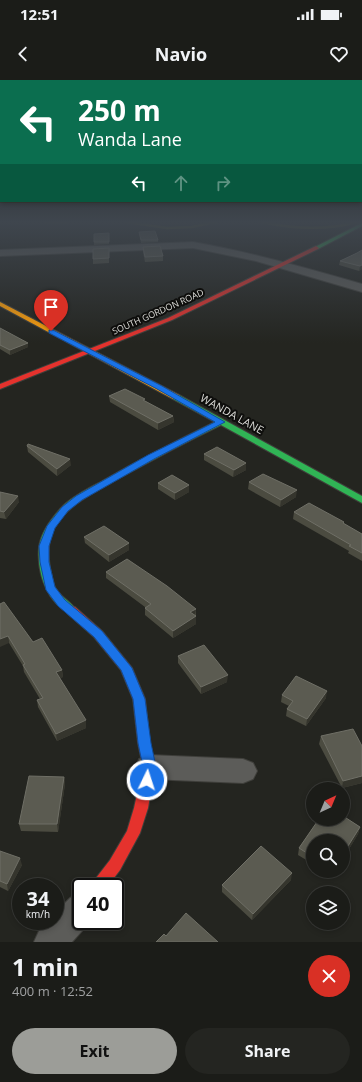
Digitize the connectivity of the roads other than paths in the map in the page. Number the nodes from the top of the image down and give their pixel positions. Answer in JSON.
{"nodes":[{"id":1,"x":276,"y":262,"type":"edge"},
{"id":2,"x":287,"y":262,"type":"edge"},
{"id":3,"x":284,"y":264,"type":"junction"},
{"id":4,"x":362,"y":288,"type":"edge"},
{"id":5,"x":0,"y":304,"type":"edge"},
{"id":6,"x":90,"y":352,"type":"junction"},
{"id":7,"x":0,"y":387,"type":"edge"},
{"id":8,"x":221,"y":422,"type":"junction"},
{"id":9,"x":362,"y":500,"type":"edge"},
{"id":10,"x":149,"y":767,"type":"junction"},
{"id":11,"x":243,"y":771,"type":"dead end"},
{"id":12,"x":105,"y":878,"type":"edge"},
{"id":13,"x":72,"y":919,"type":"edge"},
{"id":14,"x":50,"y":942,"type":"edge"}],
"edges":[{"from":1,"to":3,"type":"street"},
{"from":2,"to":3,"type":"street","name":"SOUTH GORDON ROAD"},
{"from":3,"to":4,"type":"street"},
{"from":3,"to":6,"type":"street","name":"SOUTH GORDON ROAD"},
{"from":5,"to":6,"type":"street","name":"WANDA LANE"},
{"from":6,"to":7,"type":"street","name":"SOUTH GORDON ROAD"},
{"from":6,"to":8,"type":"street","name":"WANDA LANE"},
{"from":8,"to":9,"type":"street","name":"WANDA LANE"},
{"from":8,"to":10,"type":"street"},
{"from":10,"to":11,"type":"street"},
{"from":10,"to":12,"type":"street"},
{"from":13,"to":14,"type":"street"}]}
